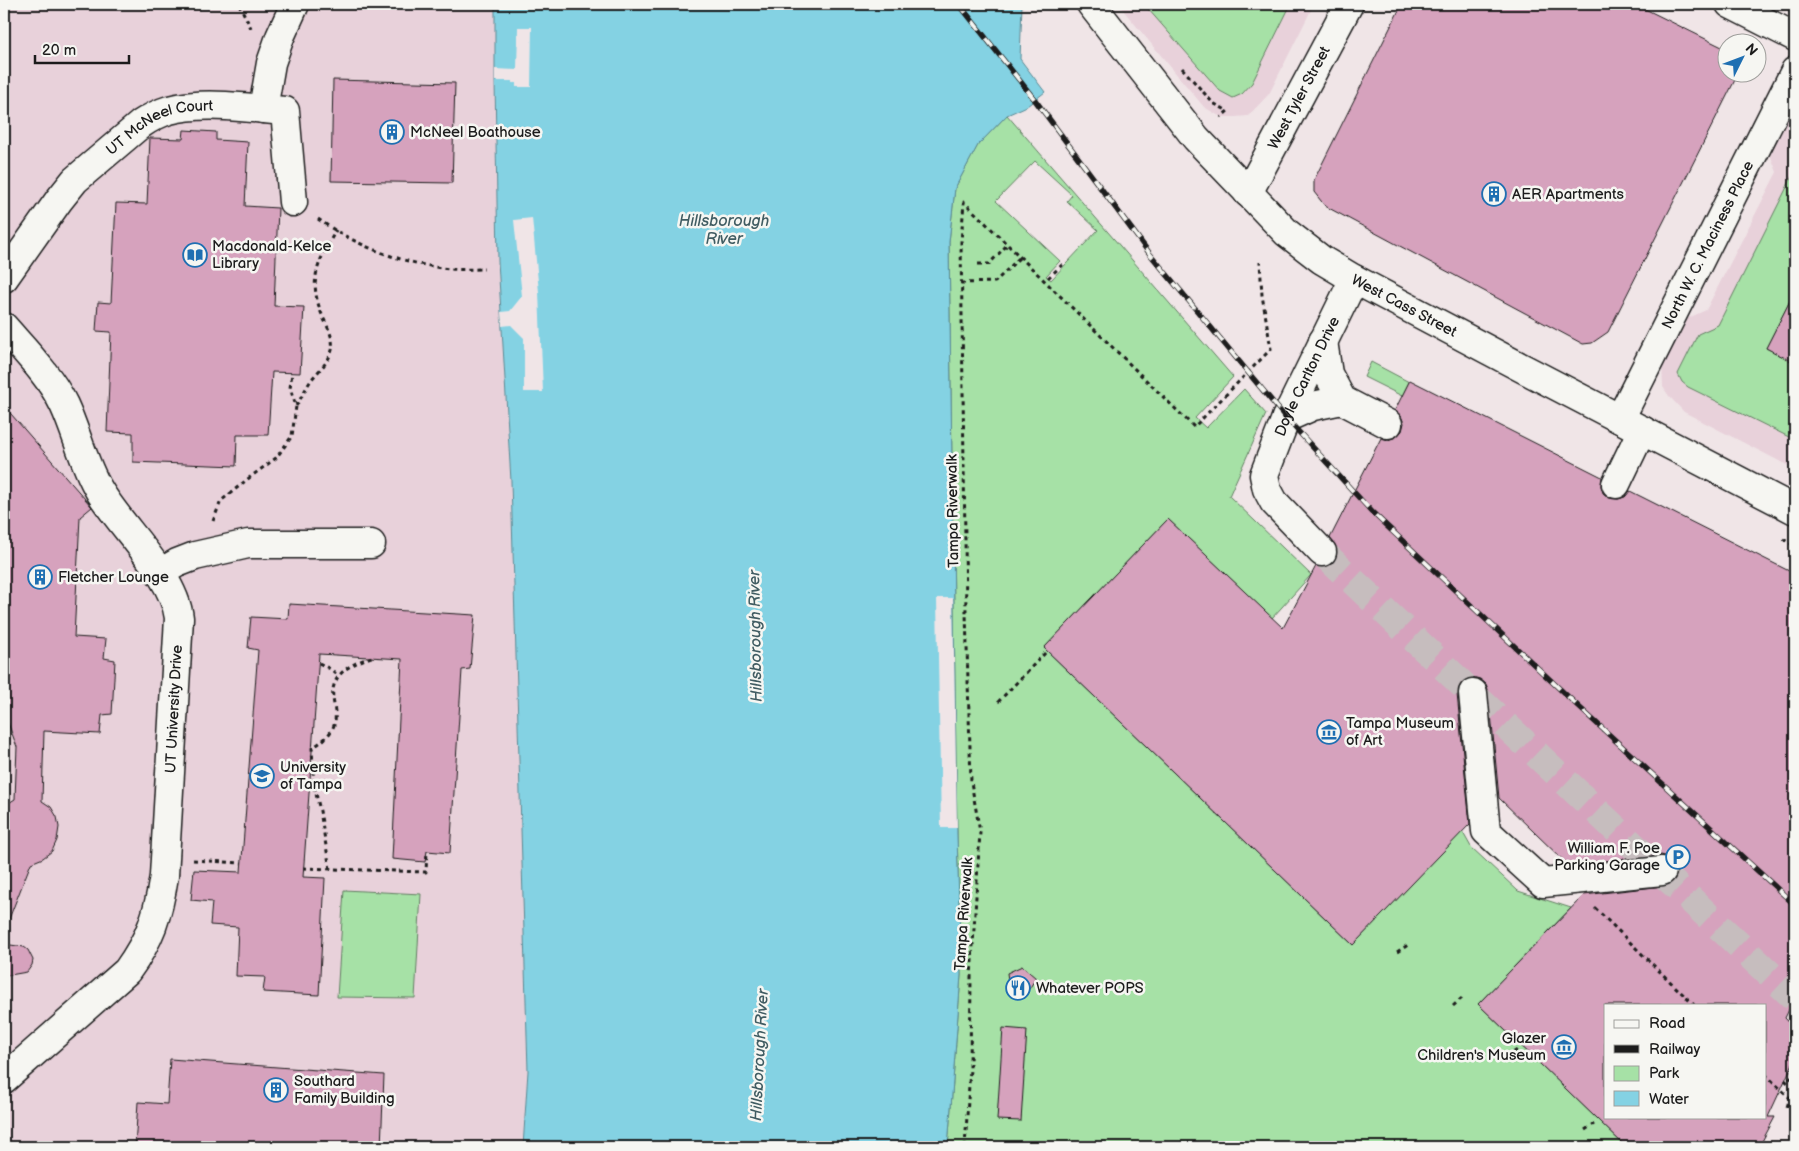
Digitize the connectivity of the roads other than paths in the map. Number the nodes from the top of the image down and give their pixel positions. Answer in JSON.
{"nodes":[{"id":1,"x":295,"y":4,"type":"edge"},
{"id":2,"x":1091,"y":4,"type":"edge"},
{"id":3,"x":1349,"y":4,"type":"edge"},
{"id":4,"x":1730,"y":4,"type":"edge"},
{"id":5,"x":1795,"y":38,"type":"edge"},
{"id":6,"x":1795,"y":71,"type":"edge"},
{"id":7,"x":264,"y":109,"type":"junction"},
{"id":8,"x":1248,"y":193,"type":"junction"},
{"id":9,"x":293,"y":202,"type":"road end"},
{"id":10,"x":4,"y":278,"type":"edge"},
{"id":11,"x":1354,"y":279,"type":"junction"},
{"id":12,"x":4,"y":327,"type":"edge"},
{"id":13,"x":1323,"y":341,"type":"junction"},
{"id":14,"x":1342,"y":400,"type":"junction"},
{"id":15,"x":1286,"y":418,"type":"junction"},
{"id":16,"x":1388,"y":424,"type":"dead end"},
{"id":17,"x":1631,"y":424,"type":"junction"},
{"id":18,"x":1616,"y":484,"type":"dead end"},
{"id":19,"x":1795,"y":510,"type":"edge"},
{"id":20,"x":371,"y":544,"type":"dead end"},
{"id":21,"x":1322,"y":552,"type":"tunnel mouth"},
{"id":22,"x":160,"y":573,"type":"junction"},
{"id":23,"x":1473,"y":693,"type":"dead end"},
{"id":24,"x":1662,"y":871,"type":"dead end"},
{"id":25,"x":4,"y":1079,"type":"edge"}],
"edges":[{"from":1,"to":7,"type":"street"},
{"from":2,"to":8,"type":"street","name":"West Cass Street"},
{"from":3,"to":8,"type":"street","name":"West Tyler Street"},
{"from":4,"to":5,"type":"street"},
{"from":6,"to":17,"type":"street","name":"North W. C. Maciness Place"},
{"from":7,"to":9,"type":"street","name":"UT McNeel Court"},
{"from":7,"to":10,"type":"street","name":"UT McNeel Court"},
{"from":8,"to":11,"type":"street","name":"West Cass Street"},
{"from":11,"to":13,"type":"street","name":"Doyle Carlton Drive"},
{"from":11,"to":17,"type":"street","name":"West Cass Street"},
{"from":12,"to":22,"type":"street","name":"UT University Drive"},
{"from":13,"to":14,"type":"street"},
{"from":13,"to":15,"type":"street","name":"Doyle Carlton Drive"},
{"from":14,"to":15,"type":"street"},
{"from":14,"to":16,"type":"street"},
{"from":15,"to":21,"type":"street","name":"Doyle Carlton Drive"},
{"from":17,"to":18,"type":"street","name":"North W. C. Maciness Place"},
{"from":17,"to":19,"type":"street","name":"West Cass Street"},
{"from":20,"to":22,"type":"street"},
{"from":22,"to":25,"type":"street","name":"UT University Drive"},
{"from":23,"to":24,"type":"street"}]}
